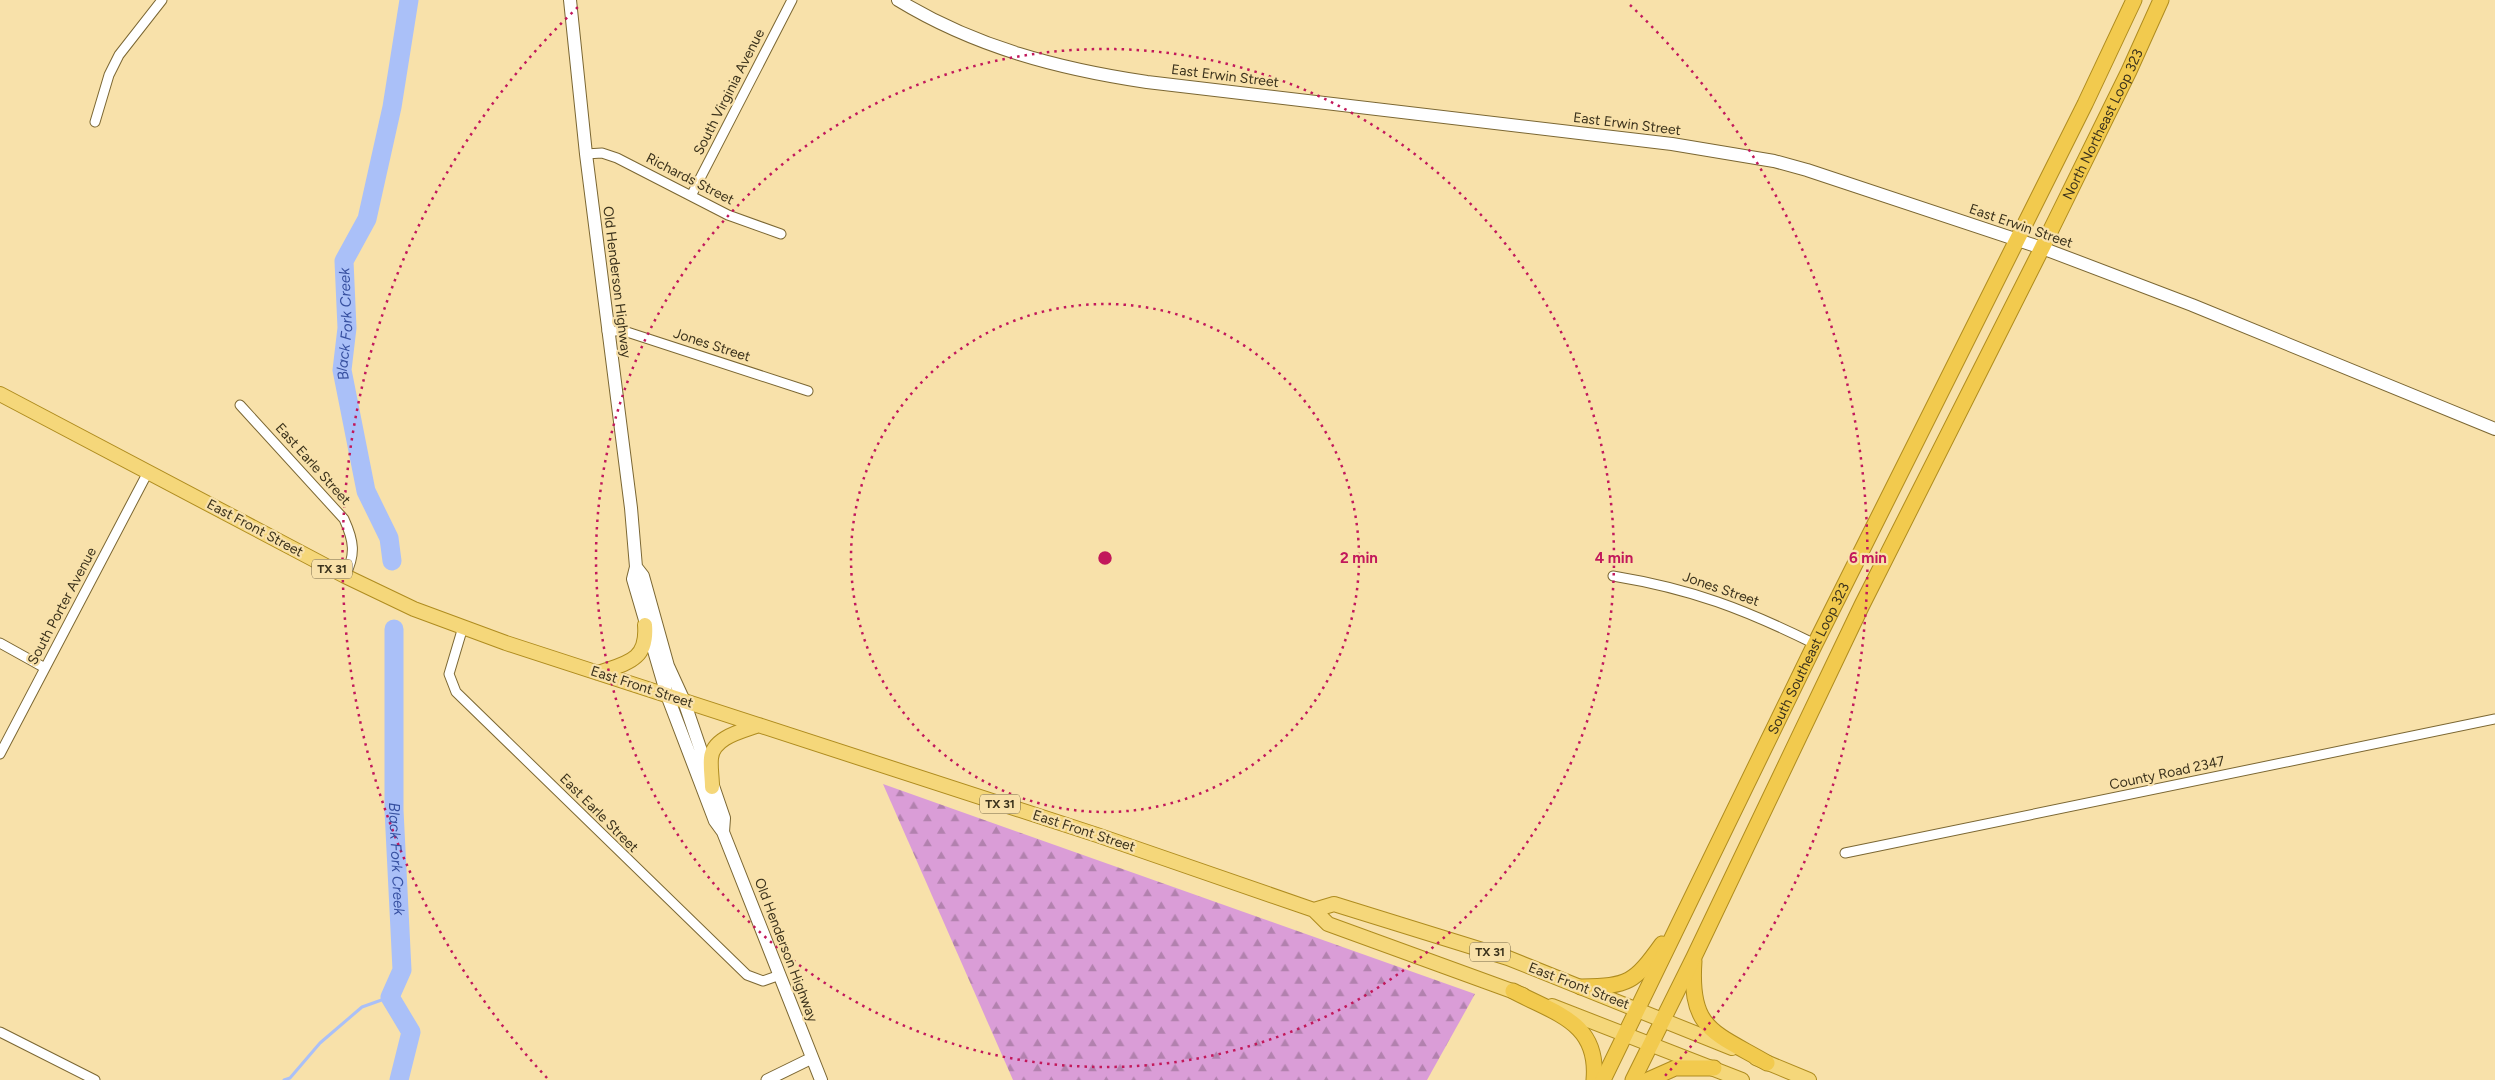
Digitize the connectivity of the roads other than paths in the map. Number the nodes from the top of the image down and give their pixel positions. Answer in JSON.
{"nodes":[{"id":1,"x":162,"y":0,"type":"edge"},
{"id":2,"x":570,"y":0,"type":"edge"},
{"id":3,"x":792,"y":0,"type":"edge"},
{"id":4,"x":898,"y":0,"type":"edge"},
{"id":5,"x":2134,"y":0,"type":"edge"},
{"id":6,"x":2161,"y":0,"type":"edge"},
{"id":7,"x":95,"y":122,"type":"dead end"},
{"id":8,"x":586,"y":154,"type":"junction"},
{"id":9,"x":690,"y":196,"type":"junction"},
{"id":10,"x":781,"y":234,"type":"dead end"},
{"id":11,"x":2018,"y":239,"type":"junction"},
{"id":12,"x":2042,"y":248,"type":"junction"},
{"id":13,"x":607,"y":331,"type":"junction"},
{"id":14,"x":808,"y":391,"type":"dead end"},
{"id":15,"x":0,"y":394,"type":"edge"},
{"id":16,"x":240,"y":405,"type":"dead end"},
{"id":17,"x":2495,"y":429,"type":"edge"},
{"id":18,"x":148,"y":472,"type":"junction"},
{"id":19,"x":636,"y":567,"type":"junction"},
{"id":20,"x":345,"y":576,"type":"junction"},
{"id":21,"x":1613,"y":576,"type":"dead end"},
{"id":22,"x":645,"y":625,"type":"junction"},
{"id":23,"x":463,"y":627,"type":"junction"},
{"id":24,"x":0,"y":644,"type":"edge"},
{"id":25,"x":1814,"y":644,"type":"junction"},
{"id":26,"x":45,"y":668,"type":"junction"},
{"id":27,"x":598,"y":673,"type":"junction"},
{"id":28,"x":668,"y":696,"type":"junction"},
{"id":29,"x":684,"y":701,"type":"junction"},
{"id":30,"x":2495,"y":719,"type":"edge"},
{"id":31,"x":759,"y":725,"type":"junction"},
{"id":32,"x":0,"y":754,"type":"edge"},
{"id":33,"x":712,"y":786,"type":"junction"},
{"id":34,"x":723,"y":832,"type":"junction"},
{"id":35,"x":1845,"y":853,"type":"dead end"},
{"id":36,"x":1314,"y":910,"type":"junction"},
{"id":37,"x":1687,"y":910,"type":"junction"},
{"id":38,"x":1694,"y":957,"type":"junction"},
{"id":39,"x":780,"y":975,"type":"junction"},
{"id":40,"x":1581,"y":987,"type":"junction"},
{"id":41,"x":1513,"y":991,"type":"junction"},
{"id":42,"x":1638,"y":1010,"type":"junction"},
{"id":43,"x":1662,"y":1020,"type":"junction"},
{"id":44,"x":0,"y":1032,"type":"edge"},
{"id":45,"x":1627,"y":1034,"type":"junction"},
{"id":46,"x":1650,"y":1043,"type":"junction"},
{"id":47,"x":812,"y":1058,"type":"junction"},
{"id":48,"x":1767,"y":1063,"type":"junction"},
{"id":49,"x":1714,"y":1068,"type":"junction"},
{"id":50,"x":95,"y":1080,"type":"edge"},
{"id":51,"x":767,"y":1080,"type":"edge"},
{"id":52,"x":821,"y":1080,"type":"edge"},
{"id":53,"x":1594,"y":1080,"type":"edge"},
{"id":54,"x":1603,"y":1080,"type":"edge"},
{"id":55,"x":1632,"y":1080,"type":"edge"},
{"id":56,"x":1648,"y":1080,"type":"edge"},
{"id":57,"x":1742,"y":1080,"type":"edge"},
{"id":58,"x":1809,"y":1080,"type":"edge"}],
"edges":[{"from":1,"to":7,"type":"street"},
{"from":2,"to":8,"type":"main road","name":"Old Henderson Highway"},
{"from":3,"to":9,"type":"street","name":"South Virginia Avenue"},
{"from":4,"to":11,"type":"main road","name":"East Erwin Street"},
{"from":5,"to":11,"type":"highway","name":"North Northeast Loop 323"},
{"from":6,"to":12,"type":"highway","name":"North Northeast Loop 323"},
{"from":8,"to":9,"type":"street","name":"Richards Street"},
{"from":8,"to":13,"type":"main road","name":"Old Henderson Highway"},
{"from":9,"to":10,"type":"street","name":"Richards Street"},
{"from":11,"to":12,"type":"main road","name":"East Erwin Street"},
{"from":11,"to":25,"type":"highway","name":"South Southeast Loop 323"},
{"from":12,"to":17,"type":"main road","name":"East Erwin Street"},
{"from":12,"to":38,"type":"highway","name":"South Southeast Loop 323"},
{"from":13,"to":14,"type":"street","name":"Jones Street"},
{"from":13,"to":19,"type":"main road","name":"Old Henderson Highway"},
{"from":15,"to":18,"type":"main road","name":"East Front Street","number":"TX 31"},
{"from":16,"to":20,"type":"street","name":"East Earle Street"},
{"from":18,"to":20,"type":"main road","name":"East Front Street","number":"TX 31"},
{"from":18,"to":26,"type":"street","name":"South Porter Avenue"},
{"from":19,"to":22,"type":"main road","name":"Old Henderson Highway"},
{"from":19,"to":29,"type":"main road","name":"Old Henderson Highway"},
{"from":20,"to":23,"type":"main road","name":"East Front Street","number":"TX 31"},
{"from":21,"to":25,"type":"street","name":"Jones Street"},
{"from":22,"to":27,"type":"main road"},
{"from":22,"to":28,"type":"main road","name":"Old Henderson Highway"},
{"from":23,"to":27,"type":"main road","name":"East Front Street","number":"TX 31"},
{"from":23,"to":39,"type":"street","name":"East Earle Street"},
{"from":24,"to":26,"type":"street"},
{"from":25,"to":37,"type":"highway","name":"South Southeast Loop 323"},
{"from":26,"to":32,"type":"street","name":"South Porter Avenue"},
{"from":27,"to":28,"type":"main road","name":"East Front Street","number":"TX 31"},
{"from":28,"to":29,"type":"main road","name":"East Front Street","number":"TX 31"},
{"from":28,"to":34,"type":"main road","name":"Old Henderson Highway"},
{"from":29,"to":31,"type":"main road","name":"East Front Street","number":"TX 31"},
{"from":29,"to":33,"type":"main road","name":"Old Henderson Highway"},
{"from":30,"to":35,"type":"street","name":"County Road 2347"},
{"from":31,"to":33,"type":"main road"},
{"from":31,"to":36,"type":"main road","name":"East Front Street","number":"TX 31"},
{"from":33,"to":34,"type":"main road","name":"Old Henderson Highway"},
{"from":34,"to":39,"type":"main road","name":"Old Henderson Highway"},
{"from":36,"to":40,"type":"main road","name":"East Front Street","number":"TX 31"},
{"from":36,"to":41,"type":"main road","name":"East Front Street","number":"TX 31"},
{"from":37,"to":40,"type":"highway"},
{"from":37,"to":42,"type":"highway","name":"South Southeast Loop 323"},
{"from":38,"to":43,"type":"highway","name":"South Southeast Loop 323"},
{"from":38,"to":48,"type":"highway"},
{"from":39,"to":47,"type":"main road","name":"Old Henderson Highway"},
{"from":40,"to":42,"type":"main road","name":"East Front Street","number":"TX 31"},
{"from":41,"to":45,"type":"main road","name":"East Front Street","number":"TX 31"},
{"from":41,"to":53,"type":"highway"},
{"from":42,"to":43,"type":"main road","name":"East Front Street","number":"TX 31"},
{"from":42,"to":45,"type":"highway","name":"South Southeast Loop 323"},
{"from":43,"to":46,"type":"highway","name":"South Southeast Loop 323"},
{"from":43,"to":48,"type":"main road","name":"East Front Street","number":"TX 31"},
{"from":44,"to":50,"type":"street"},
{"from":45,"to":46,"type":"main road","name":"East Front Street","number":"TX 31"},
{"from":45,"to":54,"type":"highway","name":"South Southeast Loop 323"},
{"from":46,"to":49,"type":"main road","name":"East Front Street","number":"TX 31"},
{"from":46,"to":55,"type":"highway","name":"South Southeast Loop 323"},
{"from":47,"to":51,"type":"street"},
{"from":47,"to":52,"type":"main road","name":"Old Henderson Highway"},
{"from":48,"to":58,"type":"main road","name":"East Front Street","number":"TX 31"},
{"from":49,"to":56,"type":"highway"},
{"from":49,"to":57,"type":"main road","name":"East Front Street","number":"TX 31"}]}
